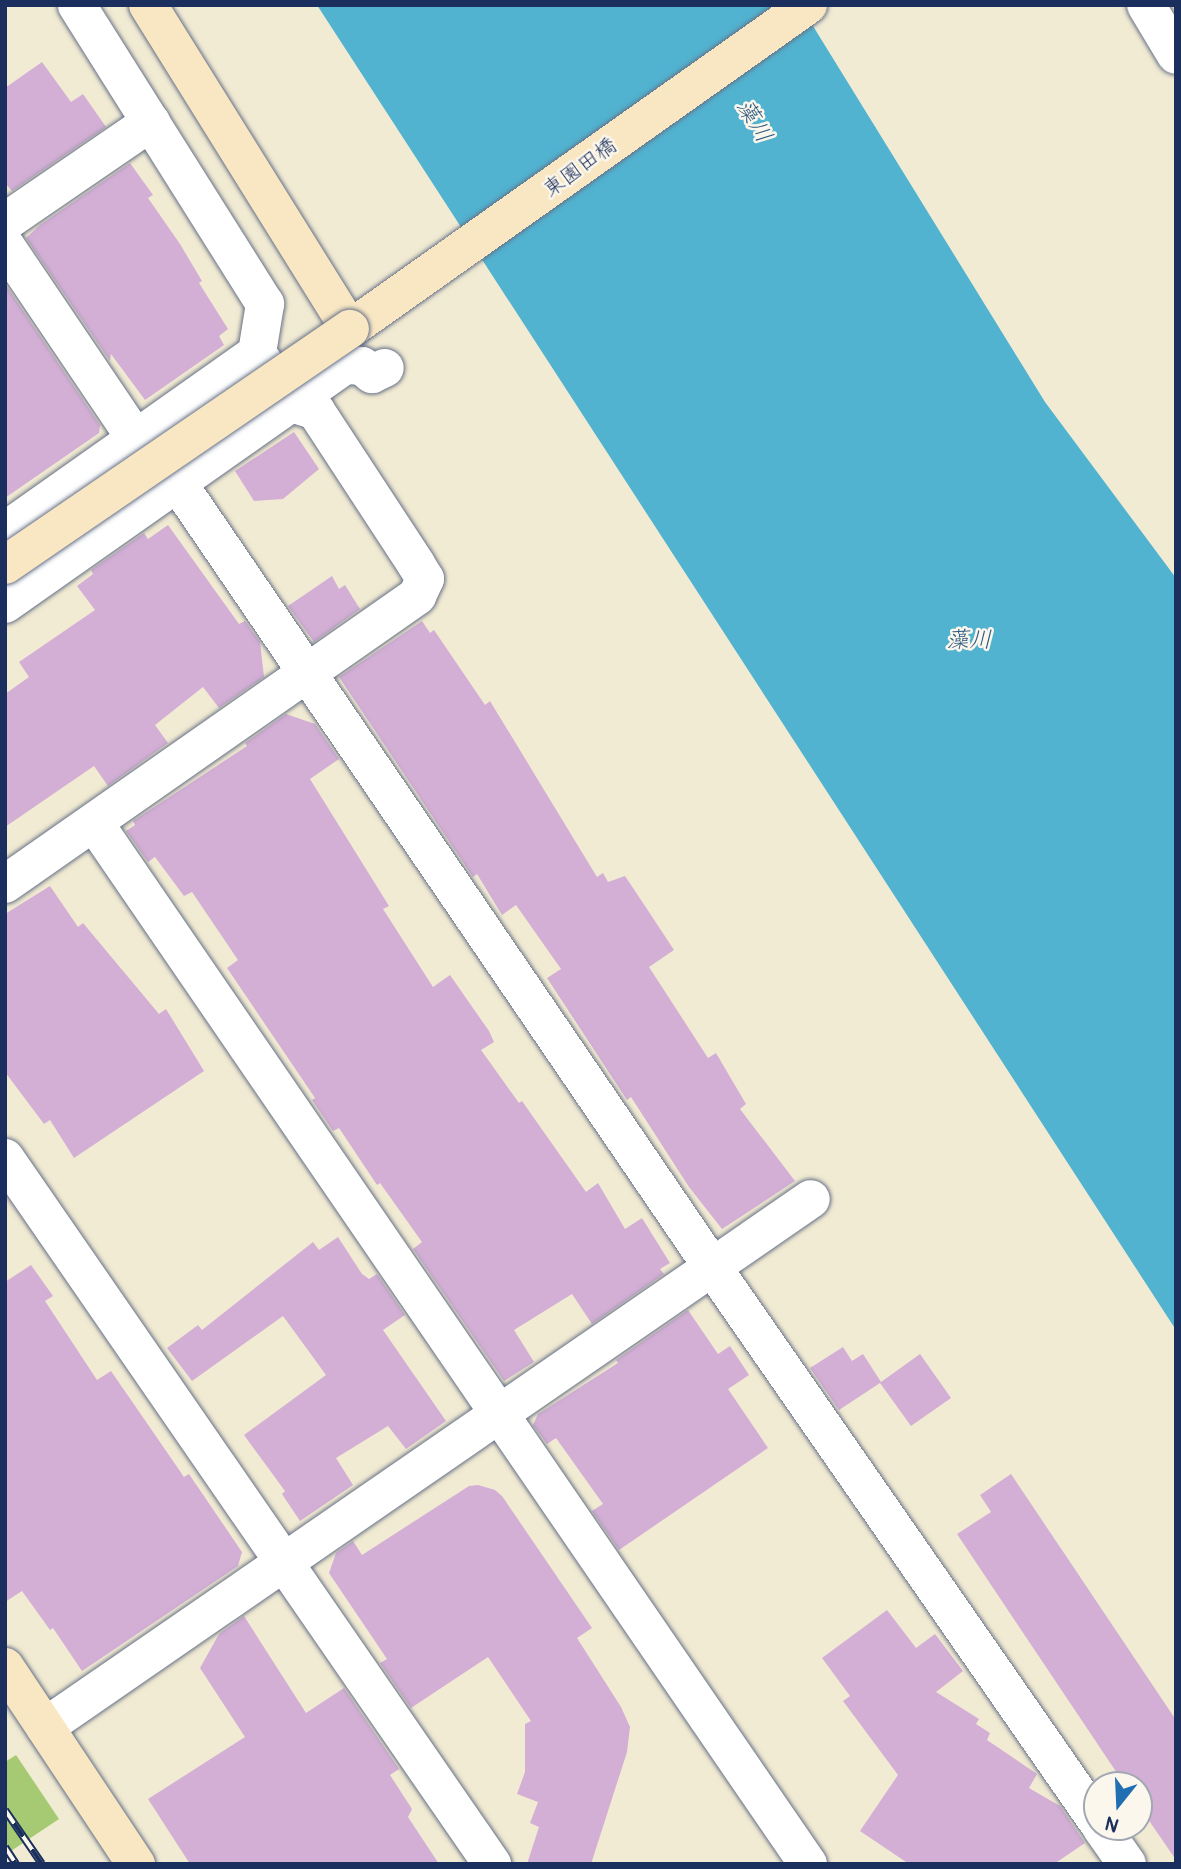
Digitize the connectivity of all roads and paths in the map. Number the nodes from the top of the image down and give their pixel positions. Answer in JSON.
{"nodes":[{"id":1,"x":77,"y":5,"type":"edge"},
{"id":2,"x":148,"y":5,"type":"edge"},
{"id":3,"x":808,"y":5,"type":"edge"},
{"id":4,"x":1146,"y":5,"type":"edge"},
{"id":5,"x":1176,"y":55,"type":"edge"},
{"id":6,"x":150,"y":122,"type":"junction"},
{"id":7,"x":5,"y":222,"type":"edge"},
{"id":8,"x":5,"y":246,"type":"edge"},
{"id":9,"x":350,"y":329,"type":"junction"},
{"id":10,"x":257,"y":353,"type":"junction"},
{"id":11,"x":385,"y":368,"type":"dead end"},
{"id":12,"x":292,"y":403,"type":"junction"},
{"id":13,"x":136,"y":438,"type":"junction"},
{"id":14,"x":173,"y":485,"type":"junction"},
{"id":15,"x":5,"y":531,"type":"edge"},
{"id":16,"x":5,"y":565,"type":"edge"},
{"id":17,"x":5,"y":604,"type":"edge"},
{"id":18,"x":307,"y":673,"type":"junction"},
{"id":19,"x":95,"y":824,"type":"junction"},
{"id":20,"x":5,"y":884,"type":"edge"},
{"id":21,"x":5,"y":1158,"type":"edge"},
{"id":22,"x":811,"y":1199,"type":"dead end"},
{"id":23,"x":713,"y":1268,"type":"junction"},
{"id":24,"x":497,"y":1413,"type":"junction"},
{"id":25,"x":284,"y":1565,"type":"junction"},
{"id":26,"x":5,"y":1667,"type":"edge"},
{"id":27,"x":45,"y":1727,"type":"junction"},
{"id":28,"x":1083,"y":1801,"type":"edge"},
{"id":29,"x":1111,"y":1841,"type":"edge"},
{"id":30,"x":136,"y":1864,"type":"edge"},
{"id":31,"x":492,"y":1864,"type":"edge"},
{"id":32,"x":808,"y":1864,"type":"edge"},
{"id":33,"x":1127,"y":1864,"type":"edge"}],
"edges":[{"from":1,"to":6,"type":"street"},
{"from":2,"to":9,"type":"street"},
{"from":3,"to":9,"type":"street","name":"東園田橋"},
{"from":4,"to":5,"type":"street"},
{"from":6,"to":7,"type":"street"},
{"from":6,"to":10,"type":"street"},
{"from":8,"to":13,"type":"street"},
{"from":9,"to":16,"type":"street","name":"東園田橋","bridge":true},
{"from":10,"to":12,"type":"street"},
{"from":10,"to":13,"type":"street"},
{"from":11,"to":12,"type":"street"},
{"from":12,"to":14,"type":"street"},
{"from":12,"to":18,"type":"street"},
{"from":13,"to":14,"type":"street"},
{"from":13,"to":15,"type":"street"},
{"from":14,"to":17,"type":"street"},
{"from":14,"to":18,"type":"street"},
{"from":18,"to":19,"type":"street"},
{"from":18,"to":23,"type":"street"},
{"from":19,"to":20,"type":"street"},
{"from":19,"to":24,"type":"street"},
{"from":21,"to":25,"type":"street"},
{"from":22,"to":23,"type":"street"},
{"from":23,"to":24,"type":"street"},
{"from":23,"to":28,"type":"street"},
{"from":24,"to":25,"type":"street"},
{"from":24,"to":32,"type":"street"},
{"from":25,"to":27,"type":"street"},
{"from":25,"to":31,"type":"street"},
{"from":26,"to":27,"type":"street"},
{"from":27,"to":30,"type":"street"},
{"from":29,"to":33,"type":"street"}]}
